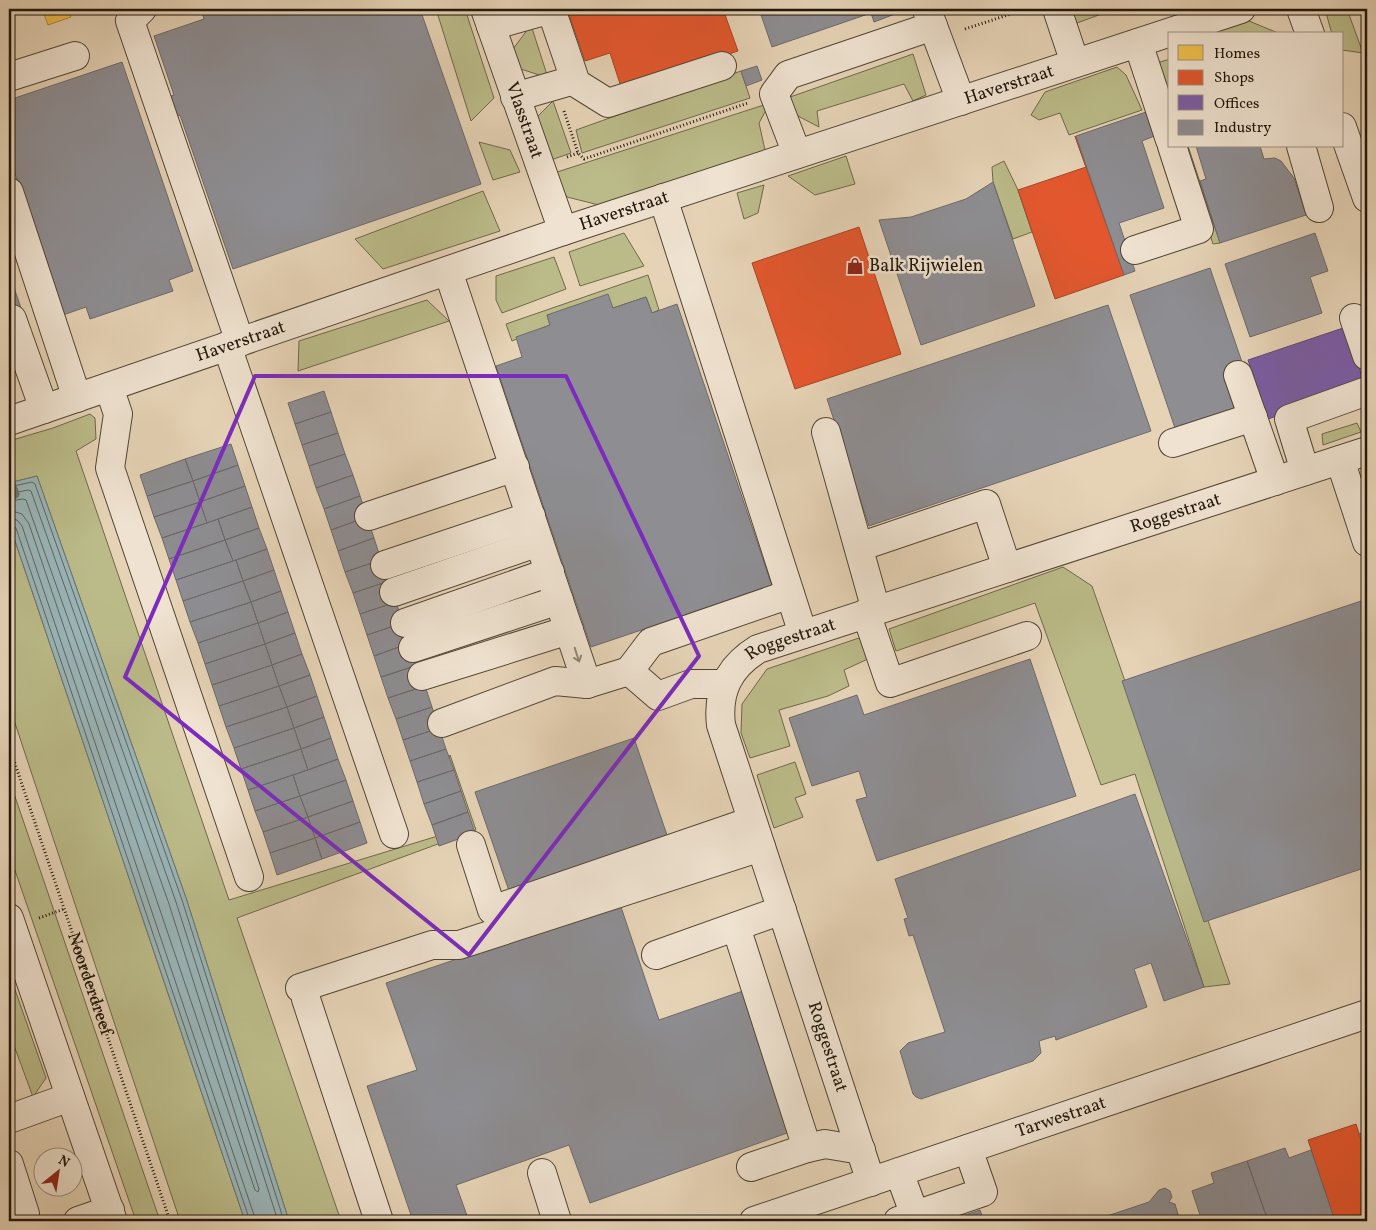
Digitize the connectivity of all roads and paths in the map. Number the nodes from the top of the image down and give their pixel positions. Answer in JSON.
{"nodes":[{"id":1,"x":142,"y":9,"type":"edge"},
{"id":2,"x":551,"y":9,"type":"edge"},
{"id":3,"x":1057,"y":9,"type":"edge"},
{"id":4,"x":1241,"y":9,"type":"edge"},
{"id":5,"x":1301,"y":9,"type":"edge"},
{"id":6,"x":488,"y":17,"type":"edge"},
{"id":7,"x":930,"y":17,"type":"edge"},
{"id":8,"x":1174,"y":19,"type":"edge"},
{"id":9,"x":1309,"y":32,"type":"edge"},
{"id":10,"x":1138,"y":43,"type":"junction"},
{"id":11,"x":74,"y":56,"type":"dead end"},
{"id":12,"x":1075,"y":63,"type":"junction"},
{"id":13,"x":722,"y":66,"type":"dead end"},
{"id":14,"x":9,"y":77,"type":"edge"},
{"id":15,"x":574,"y":80,"type":"junction"},
{"id":16,"x":515,"y":97,"type":"junction"},
{"id":17,"x":961,"y":101,"type":"junction"},
{"id":18,"x":1351,"y":129,"type":"edge"},
{"id":19,"x":1168,"y":134,"type":"edge"},
{"id":20,"x":1173,"y":148,"type":"edge"},
{"id":21,"x":1302,"y":148,"type":"edge"},
{"id":22,"x":797,"y":154,"type":"junction"},
{"id":23,"x":9,"y":192,"type":"edge"},
{"id":24,"x":663,"y":198,"type":"junction"},
{"id":25,"x":1367,"y":198,"type":"edge"},
{"id":26,"x":1319,"y":208,"type":"dead end"},
{"id":27,"x":563,"y":231,"type":"junction"},
{"id":28,"x":1135,"y":250,"type":"dead end"},
{"id":29,"x":448,"y":271,"type":"junction"},
{"id":30,"x":1354,"y":318,"type":"dead end"},
{"id":31,"x":12,"y":319,"type":"dead end"},
{"id":32,"x":234,"y":344,"type":"junction"},
{"id":33,"x":1367,"y":356,"type":"edge"},
{"id":34,"x":1238,"y":375,"type":"dead end"},
{"id":35,"x":109,"y":387,"type":"junction"},
{"id":36,"x":1367,"y":391,"type":"edge"},
{"id":37,"x":77,"y":398,"type":"junction"},
{"id":38,"x":44,"y":409,"type":"junction"},
{"id":39,"x":1253,"y":417,"type":"junction"},
{"id":40,"x":9,"y":421,"type":"edge"},
{"id":41,"x":826,"y":432,"type":"dead end"},
{"id":42,"x":1173,"y":443,"type":"dead end"},
{"id":43,"x":1367,"y":451,"type":"edge"},
{"id":44,"x":1340,"y":460,"type":"junction"},
{"id":45,"x":515,"y":467,"type":"junction"},
{"id":46,"x":1305,"y":471,"type":"junction"},
{"id":47,"x":1275,"y":481,"type":"junction"},
{"id":48,"x":369,"y":516,"type":"dead end"},
{"id":49,"x":531,"y":516,"type":"junction"},
{"id":50,"x":540,"y":542,"type":"junction"},
{"id":51,"x":1367,"y":542,"type":"edge"},
{"id":52,"x":858,"y":546,"type":"junction"},
{"id":53,"x":385,"y":564,"type":"dead end"},
{"id":54,"x":1007,"y":568,"type":"junction"},
{"id":55,"x":550,"y":572,"type":"junction"},
{"id":56,"x":394,"y":592,"type":"dead end"},
{"id":57,"x":790,"y":594,"type":"junction"},
{"id":58,"x":559,"y":600,"type":"junction"},
{"id":59,"x":871,"y":612,"type":"junction"},
{"id":60,"x":569,"y":630,"type":"junction"},
{"id":61,"x":803,"y":634,"type":"junction"},
{"id":62,"x":1027,"y":636,"type":"dead end"},
{"id":63,"x":629,"y":671,"type":"junction"},
{"id":64,"x":422,"y":676,"type":"dead end"},
{"id":65,"x":587,"y":684,"type":"junction"},
{"id":66,"x":724,"y":684,"type":"junction"},
{"id":67,"x":442,"y":724,"type":"dead end"},
{"id":68,"x":9,"y":746,"type":"edge"},
{"id":69,"x":752,"y":821,"type":"junction"},
{"id":70,"x":394,"y":834,"type":"dead end"},
{"id":71,"x":471,"y":845,"type":"dead end"},
{"id":72,"x":761,"y":847,"type":"junction"},
{"id":73,"x":249,"y":877,"type":"dead end"},
{"id":74,"x":782,"y":910,"type":"junction"},
{"id":75,"x":9,"y":918,"type":"edge"},
{"id":76,"x":736,"y":926,"type":"junction"},
{"id":77,"x":15,"y":954,"type":"edge"},
{"id":78,"x":656,"y":955,"type":"dead end"},
{"id":79,"x":1367,"y":1014,"type":"edge"},
{"id":80,"x":70,"y":1097,"type":"junction"},
{"id":81,"x":9,"y":1118,"type":"edge"},
{"id":82,"x":807,"y":1148,"type":"junction"},
{"id":83,"x":968,"y":1149,"type":"junction"},
{"id":84,"x":861,"y":1150,"type":"junction"},
{"id":85,"x":9,"y":1164,"type":"edge"},
{"id":86,"x":751,"y":1167,"type":"dead end"},
{"id":87,"x":899,"y":1172,"type":"junction"},
{"id":88,"x":542,"y":1173,"type":"dead end"},
{"id":89,"x":871,"y":1182,"type":"junction"},
{"id":90,"x":825,"y":1210,"type":"edge"},
{"id":91,"x":25,"y":1214,"type":"dead end"},
{"id":92,"x":111,"y":1216,"type":"edge"},
{"id":93,"x":910,"y":1219,"type":"edge"},
{"id":94,"x":78,"y":1221,"type":"edge"},
{"id":95,"x":170,"y":1221,"type":"edge"},
{"id":96,"x":379,"y":1221,"type":"edge"},
{"id":97,"x":557,"y":1221,"type":"edge"},
{"id":98,"x":754,"y":1221,"type":"edge"}],
"edges":[{"from":1,"to":32,"type":"street"},
{"from":2,"to":6,"type":"street"},
{"from":2,"to":15,"type":"street"},
{"from":3,"to":12,"type":"street"},
{"from":4,"to":8,"type":"street","name":"Haverstraat"},
{"from":5,"to":9,"type":"street"},
{"from":6,"to":16,"type":"street","name":"Vlasstraat"},
{"from":7,"to":17,"type":"street"},
{"from":7,"to":22,"type":"street"},
{"from":8,"to":10,"type":"street","name":"Haverstraat"},
{"from":10,"to":12,"type":"street","name":"Haverstraat"},
{"from":10,"to":19,"type":"street"},
{"from":11,"to":14,"type":"street"},
{"from":12,"to":17,"type":"street","name":"Haverstraat"},
{"from":13,"to":15,"type":"street"},
{"from":15,"to":16,"type":"street"},
{"from":16,"to":27,"type":"street","name":"Vlasstraat"},
{"from":17,"to":22,"type":"street","name":"Haverstraat"},
{"from":18,"to":25,"type":"street"},
{"from":20,"to":28,"type":"street"},
{"from":21,"to":26,"type":"street"},
{"from":22,"to":24,"type":"street","name":"Haverstraat"},
{"from":23,"to":37,"type":"street"},
{"from":24,"to":27,"type":"street","name":"Haverstraat"},
{"from":24,"to":57,"type":"street"},
{"from":27,"to":29,"type":"street","name":"Haverstraat"},
{"from":29,"to":32,"type":"street","name":"Haverstraat"},
{"from":29,"to":45,"type":"street"},
{"from":30,"to":33,"type":"street"},
{"from":31,"to":38,"type":"street"},
{"from":32,"to":35,"type":"street","name":"Haverstraat"},
{"from":32,"to":70,"type":"street"},
{"from":34,"to":39,"type":"street"},
{"from":35,"to":37,"type":"street","name":"Haverstraat"},
{"from":35,"to":73,"type":"street"},
{"from":36,"to":46,"type":"street"},
{"from":37,"to":38,"type":"street","name":"Haverstraat"},
{"from":38,"to":40,"type":"street","name":"Haverstraat"},
{"from":39,"to":42,"type":"street"},
{"from":39,"to":47,"type":"street"},
{"from":41,"to":52,"type":"street"},
{"from":43,"to":44,"type":"street","name":"Roggestraat"},
{"from":44,"to":46,"type":"street","name":"Roggestraat"},
{"from":44,"to":51,"type":"street"},
{"from":45,"to":48,"type":"street"},
{"from":45,"to":49,"type":"street"},
{"from":46,"to":47,"type":"street","name":"Roggestraat"},
{"from":47,"to":54,"type":"street","name":"Roggestraat"},
{"from":49,"to":50,"type":"street"},
{"from":49,"to":53,"type":"street"},
{"from":50,"to":55,"type":"street"},
{"from":50,"to":56,"type":"street"},
{"from":52,"to":54,"type":"street"},
{"from":52,"to":59,"type":"street"},
{"from":54,"to":59,"type":"street","name":"Roggestraat"},
{"from":55,"to":58,"type":"street"},
{"from":55,"to":58,"type":"street"},
{"from":57,"to":61,"type":"street"},
{"from":57,"to":63,"type":"street"},
{"from":58,"to":60,"type":"street"},
{"from":59,"to":61,"type":"street","name":"Roggestraat"},
{"from":59,"to":62,"type":"street"},
{"from":60,"to":64,"type":"street"},
{"from":60,"to":65,"type":"street","one_way":true},
{"from":61,"to":66,"type":"street","name":"Roggestraat"},
{"from":63,"to":65,"type":"street"},
{"from":63,"to":66,"type":"street"},
{"from":65,"to":67,"type":"street"},
{"from":66,"to":69,"type":"street","name":"Roggestraat"},
{"from":68,"to":95,"type":"path","name":"Noorderdreef"},
{"from":69,"to":71,"type":"street"},
{"from":69,"to":72,"type":"street","name":"Roggestraat"},
{"from":72,"to":74,"type":"street","name":"Roggestraat"},
{"from":72,"to":96,"type":"street"},
{"from":74,"to":76,"type":"street"},
{"from":74,"to":84,"type":"street","name":"Roggestraat"},
{"from":75,"to":77,"type":"street"},
{"from":76,"to":78,"type":"street"},
{"from":76,"to":82,"type":"street"},
{"from":77,"to":80,"type":"street"},
{"from":79,"to":83,"type":"street","name":"Tarwestraat"},
{"from":80,"to":81,"type":"street"},
{"from":80,"to":92,"type":"street"},
{"from":82,"to":84,"type":"street"},
{"from":82,"to":86,"type":"street"},
{"from":83,"to":87,"type":"street","name":"Tarwestraat"},
{"from":83,"to":93,"type":"street"},
{"from":84,"to":89,"type":"street","name":"Roggestraat"},
{"from":85,"to":91,"type":"street"},
{"from":87,"to":89,"type":"street","name":"Tarwestraat"},
{"from":87,"to":93,"type":"street"},
{"from":88,"to":97,"type":"street"},
{"from":89,"to":90,"type":"street","name":"Tarwestraat"},
{"from":90,"to":98,"type":"street","name":"Tarwestraat"},
{"from":92,"to":94,"type":"street"}]}
